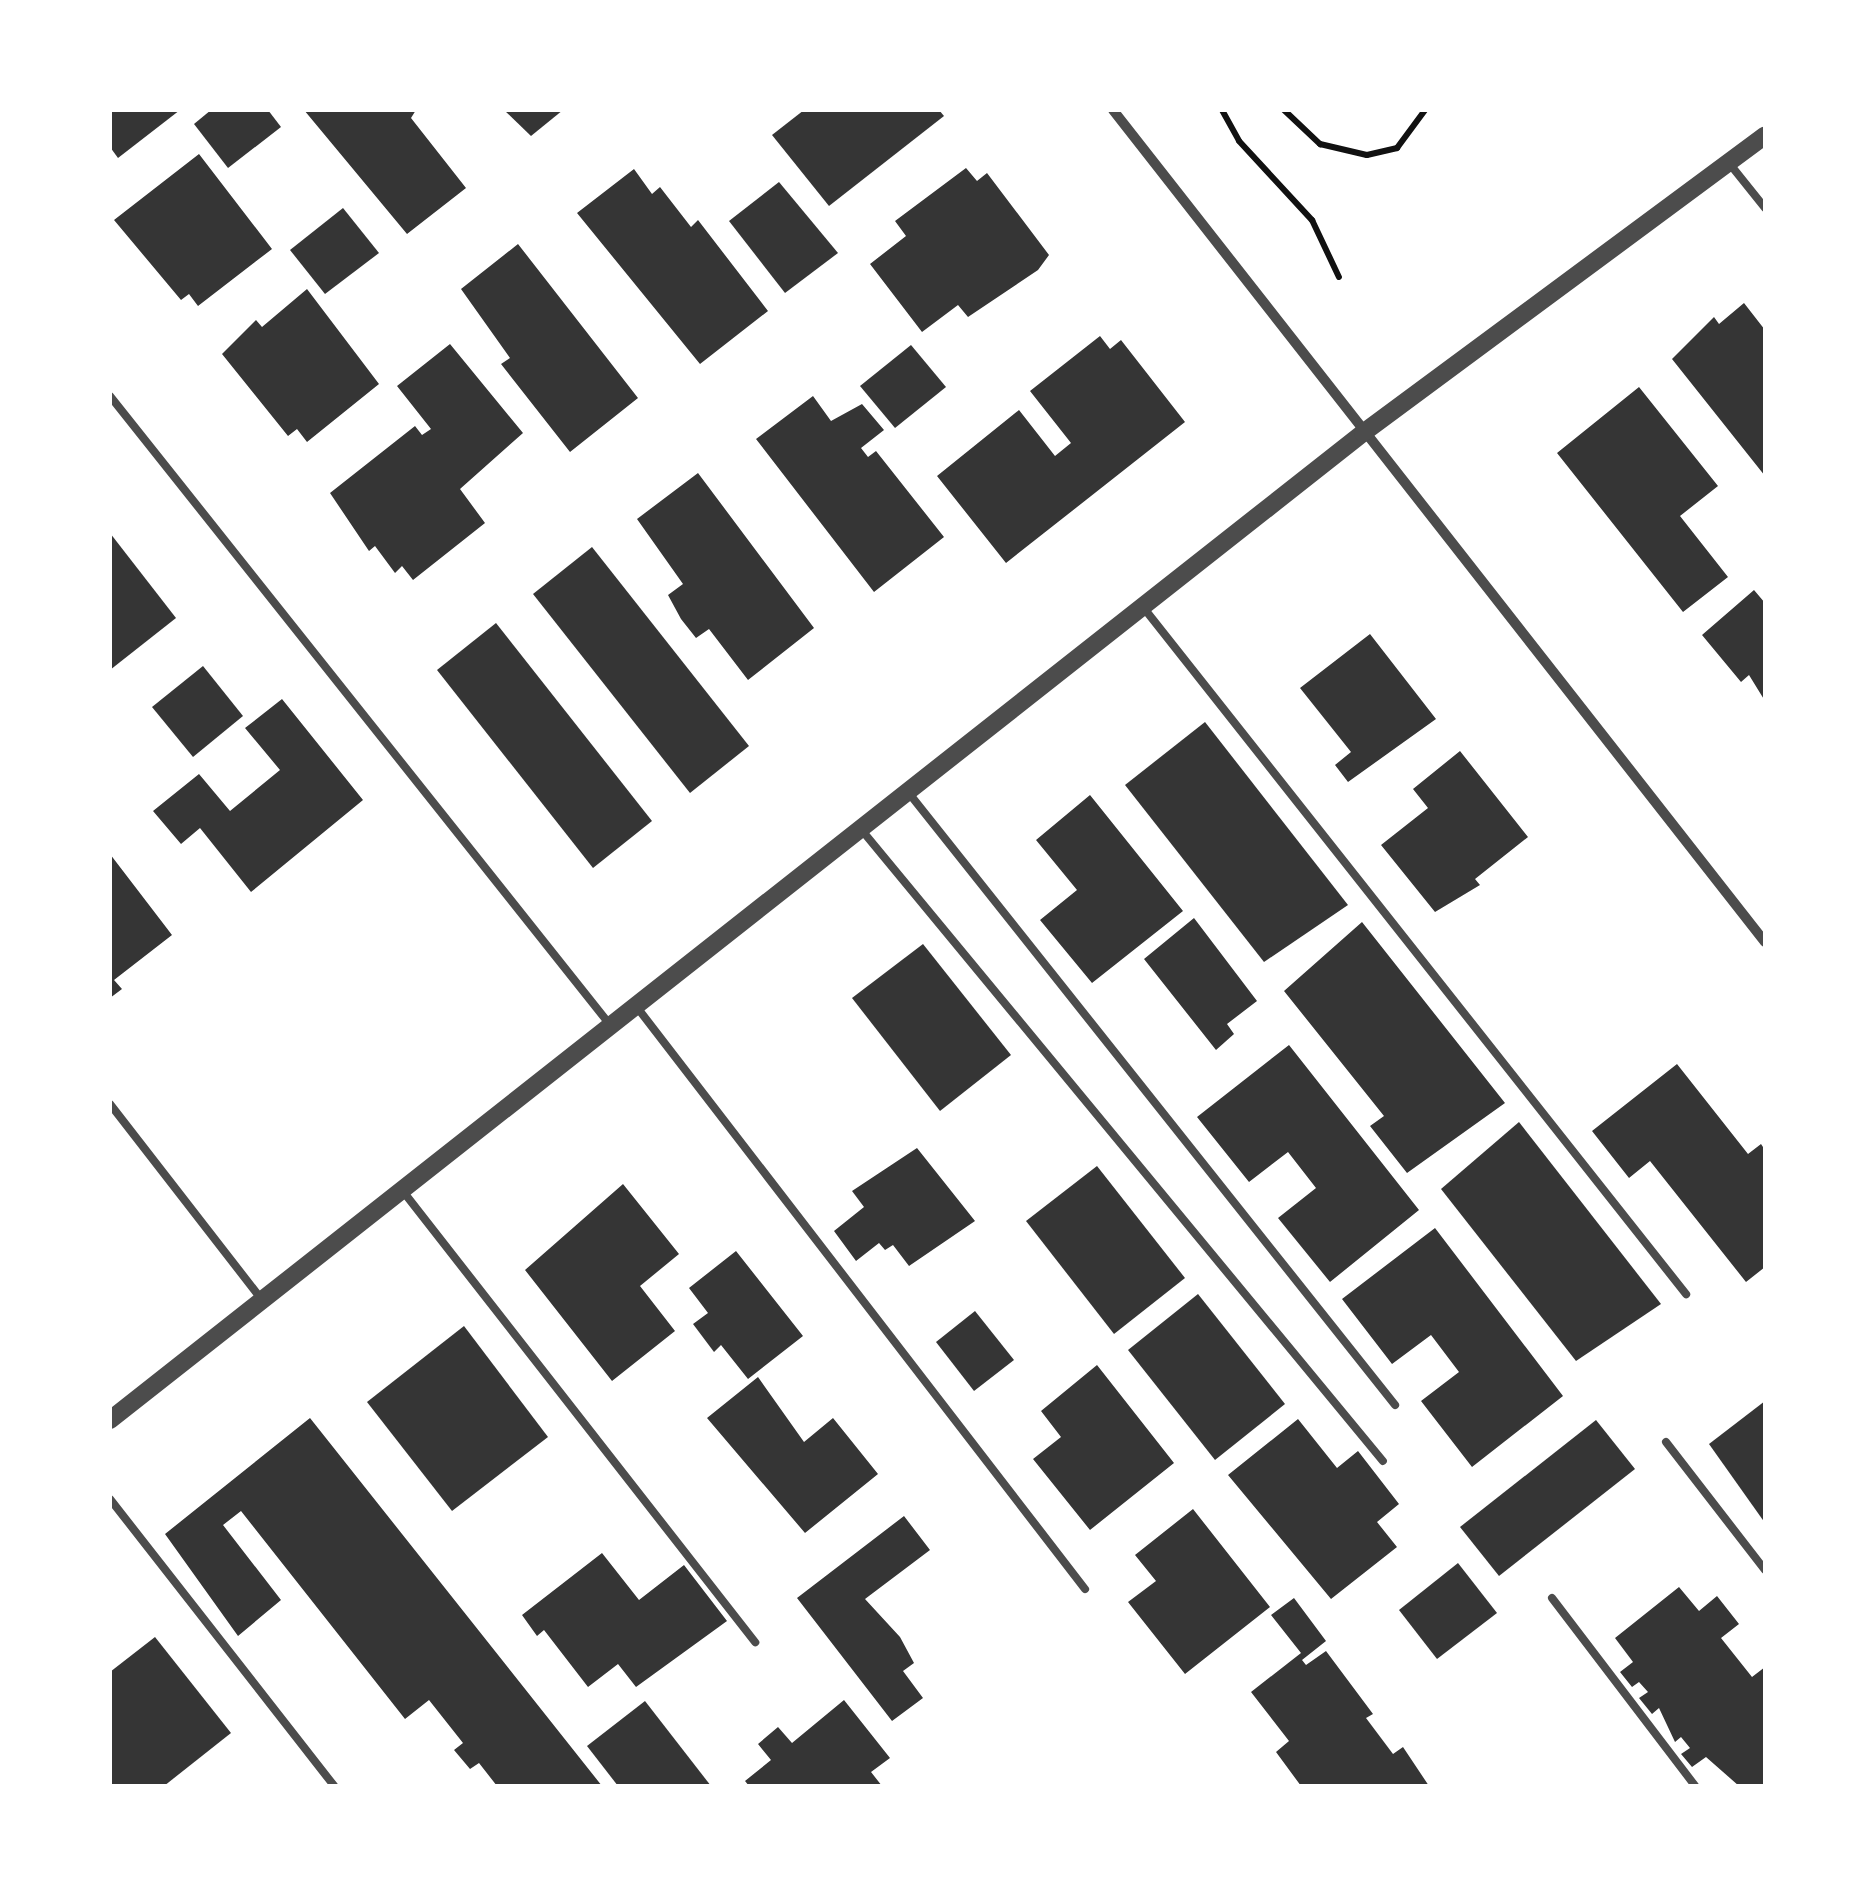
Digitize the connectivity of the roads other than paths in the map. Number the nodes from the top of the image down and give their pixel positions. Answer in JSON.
{"nodes":[{"id":1,"x":1113,"y":110,"type":"edge"},
{"id":2,"x":1765,"y":136,"type":"edge"},
{"id":3,"x":1728,"y":163,"type":"junction"},
{"id":4,"x":1765,"y":208,"type":"edge"},
{"id":5,"x":110,"y":396,"type":"edge"},
{"id":6,"x":1364,"y":433,"type":"junction"},
{"id":7,"x":1143,"y":606,"type":"junction"},
{"id":8,"x":908,"y":792,"type":"junction"},
{"id":9,"x":860,"y":828,"type":"junction"},
{"id":10,"x":1765,"y":942,"type":"edge"},
{"id":11,"x":636,"y":1006,"type":"junction"},
{"id":12,"x":611,"y":1026,"type":"junction"},
{"id":13,"x":110,"y":1104,"type":"edge"},
{"id":14,"x":402,"y":1190,"type":"junction"},
{"id":15,"x":1686,"y":1294,"type":"dead end"},
{"id":16,"x":262,"y":1300,"type":"junction"},
{"id":17,"x":1395,"y":1405,"type":"dead end"},
{"id":18,"x":110,"y":1420,"type":"edge"},
{"id":19,"x":1666,"y":1442,"type":"dead end"},
{"id":20,"x":1383,"y":1461,"type":"dead end"},
{"id":21,"x":110,"y":1499,"type":"edge"},
{"id":22,"x":1765,"y":1570,"type":"edge"},
{"id":23,"x":1084,"y":1588,"type":"dead end"},
{"id":24,"x":1552,"y":1598,"type":"dead end"},
{"id":25,"x":755,"y":1642,"type":"dead end"},
{"id":26,"x":334,"y":1786,"type":"edge"},
{"id":27,"x":1695,"y":1786,"type":"edge"}],
"edges":[{"from":1,"to":6,"type":"street"},
{"from":2,"to":3,"type":"street"},
{"from":3,"to":4,"type":"lane"},
{"from":3,"to":6,"type":"street"},
{"from":5,"to":12,"type":"lane"},
{"from":6,"to":7,"type":"street"},
{"from":6,"to":10,"type":"street"},
{"from":7,"to":8,"type":"street"},
{"from":7,"to":15,"type":"lane"},
{"from":8,"to":9,"type":"street"},
{"from":8,"to":17,"type":"lane"},
{"from":9,"to":11,"type":"street"},
{"from":9,"to":20,"type":"lane"},
{"from":11,"to":12,"type":"street"},
{"from":11,"to":23,"type":"lane"},
{"from":12,"to":14,"type":"street"},
{"from":13,"to":16,"type":"lane"},
{"from":14,"to":16,"type":"street"},
{"from":14,"to":25,"type":"lane"},
{"from":16,"to":18,"type":"street"},
{"from":19,"to":22,"type":"lane"},
{"from":21,"to":26,"type":"lane"},
{"from":24,"to":27,"type":"lane"}]}
